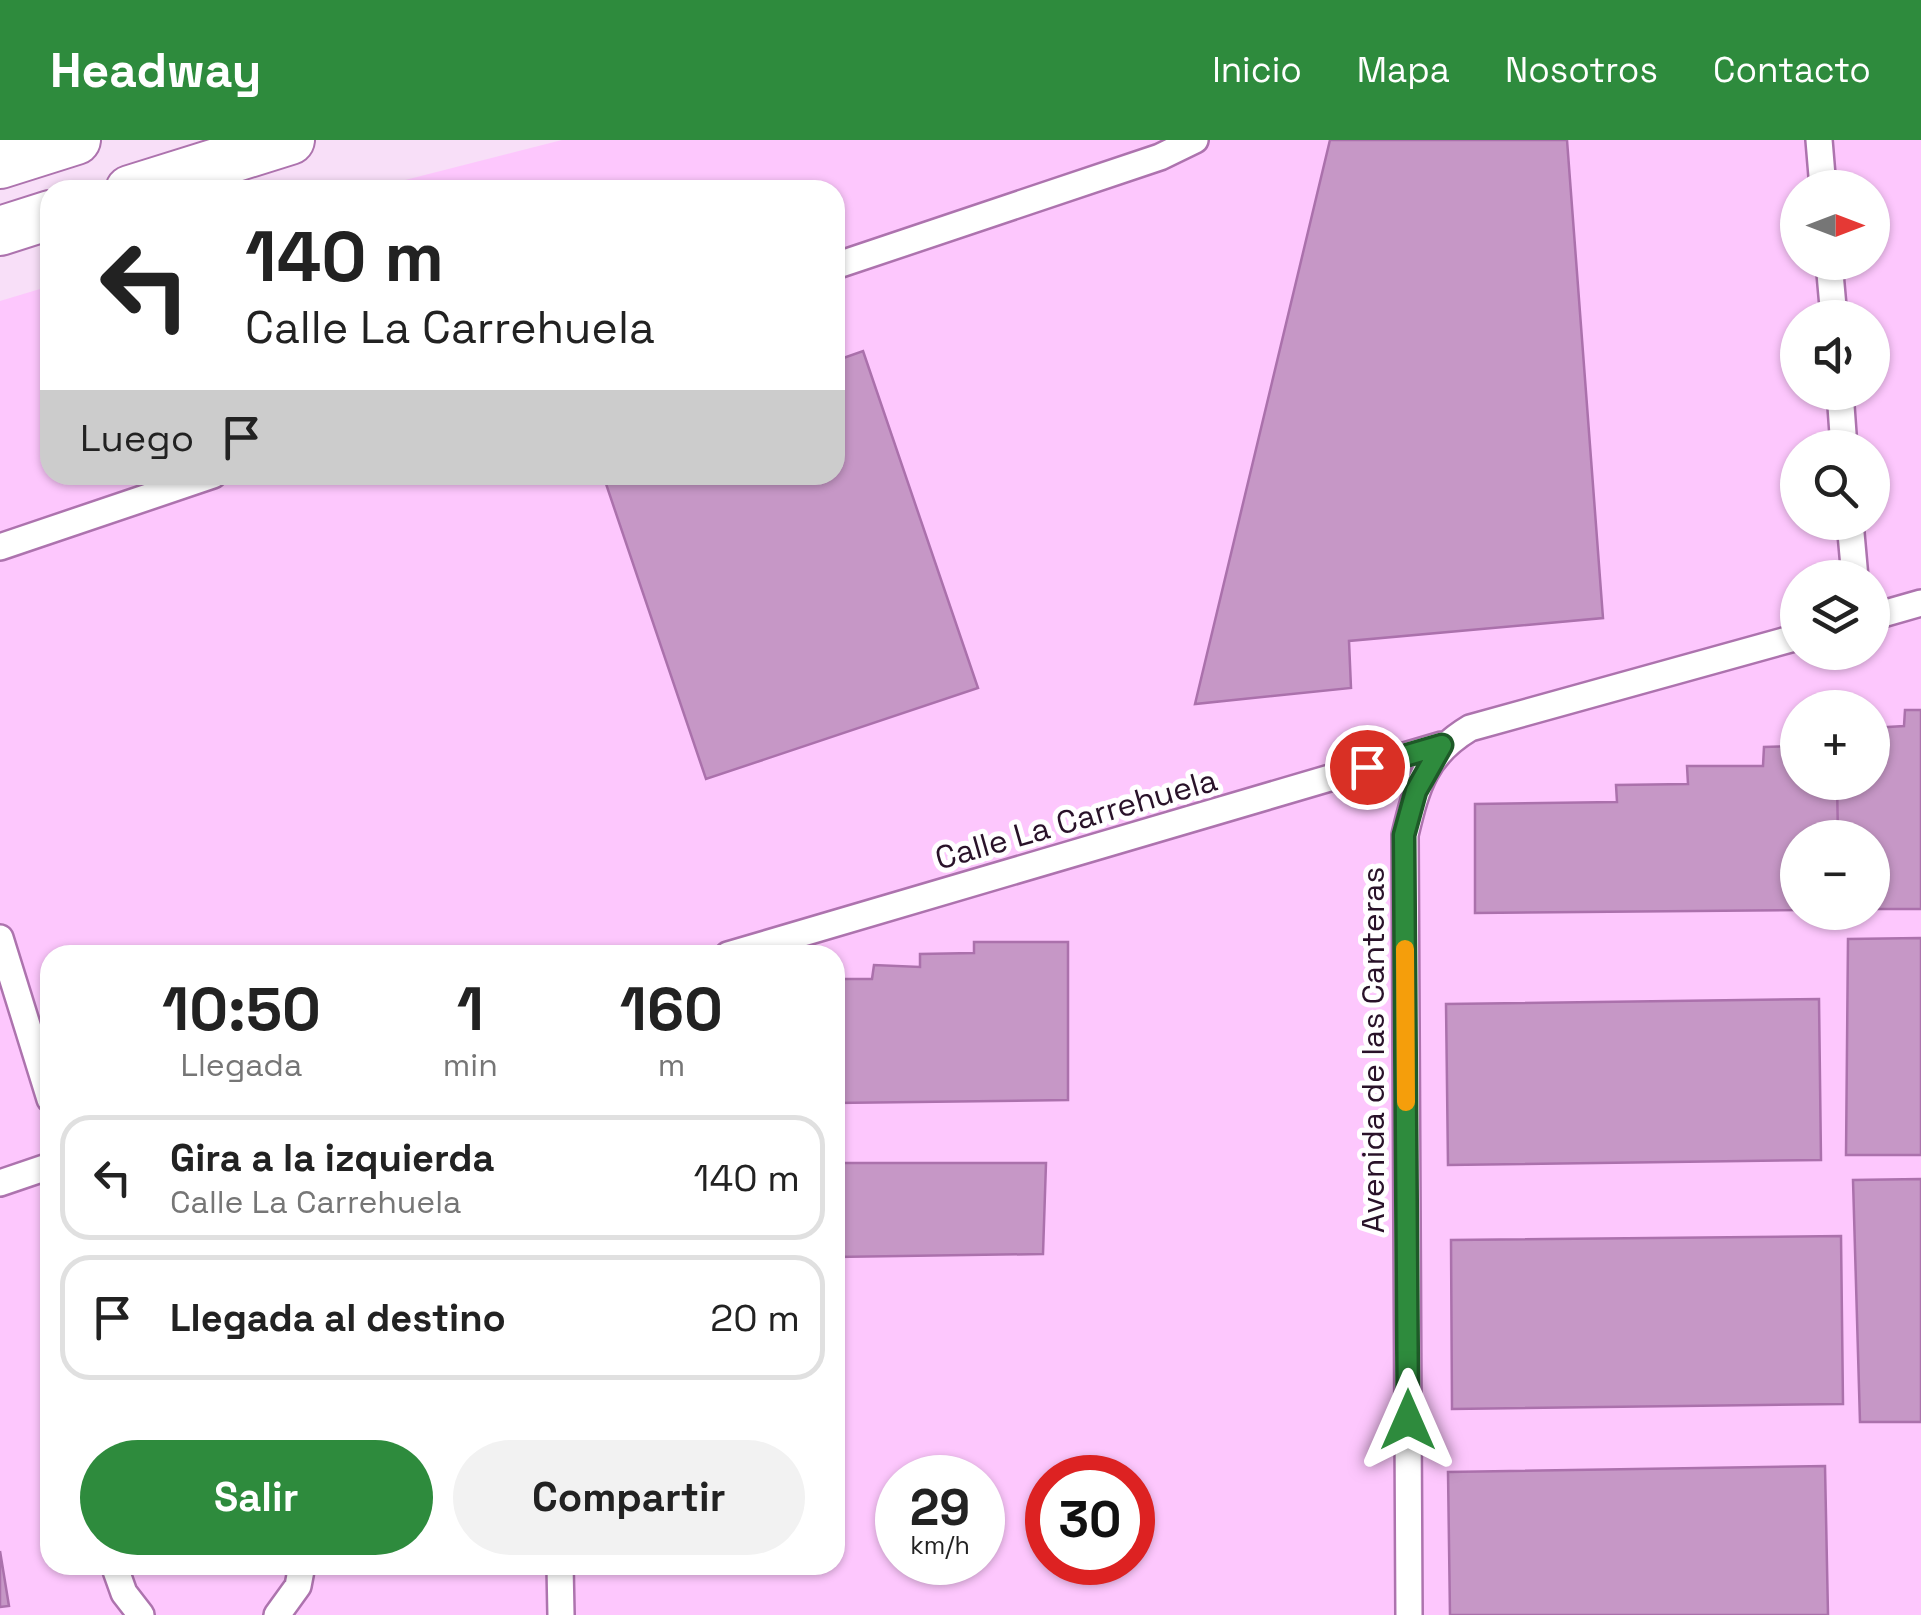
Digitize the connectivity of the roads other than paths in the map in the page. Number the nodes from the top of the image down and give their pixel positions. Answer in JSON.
{"nodes":[{"id":1,"x":76,"y":140,"type":"edge"},
{"id":2,"x":290,"y":140,"type":"edge"},
{"id":3,"x":1195,"y":140,"type":"edge"},
{"id":4,"x":1819,"y":140,"type":"edge"},
{"id":5,"x":0,"y":164,"type":"edge"},
{"id":6,"x":1822,"y":170,"type":"edge"},
{"id":7,"x":162,"y":180,"type":"edge"},
{"id":8,"x":40,"y":218,"type":"edge"},
{"id":9,"x":0,"y":230,"type":"edge"},
{"id":10,"x":845,"y":263,"type":"edge"},
{"id":11,"x":183,"y":485,"type":"edge"},
{"id":12,"x":0,"y":546,"type":"edge"},
{"id":13,"x":1921,"y":603,"type":"edge"},
{"id":14,"x":1890,"y":612,"type":"edge"},
{"id":15,"x":1780,"y":642,"type":"edge"},
{"id":16,"x":1442,"y":745,"type":"junction"},
{"id":17,"x":0,"y":938,"type":"edge"},
{"id":18,"x":762,"y":945,"type":"edge"},
{"id":19,"x":40,"y":1067,"type":"edge"},
{"id":20,"x":40,"y":1169,"type":"edge"},
{"id":21,"x":0,"y":1182,"type":"edge"},
{"id":22,"x":118,"y":1575,"type":"edge"},
{"id":23,"x":300,"y":1575,"type":"edge"},
{"id":24,"x":560,"y":1575,"type":"edge"},
{"id":25,"x":141,"y":1615,"type":"edge"},
{"id":26,"x":277,"y":1615,"type":"edge"},
{"id":27,"x":561,"y":1615,"type":"edge"},
{"id":28,"x":1409,"y":1615,"type":"edge"}],
"edges":[{"from":1,"to":5,"type":"highway"},
{"from":2,"to":7,"type":"highway"},
{"from":3,"to":10,"type":"street"},
{"from":4,"to":6,"type":"street"},
{"from":8,"to":9,"type":"highway"},
{"from":11,"to":12,"type":"street"},
{"from":13,"to":14,"type":"street"},
{"from":15,"to":16,"type":"street"},
{"from":16,"to":18,"type":"street","name":"Calle La Carrehuela"},
{"from":16,"to":28,"type":"street","name":"Avenida de las Canteras"},
{"from":17,"to":19,"type":"street"},
{"from":20,"to":21,"type":"street"},
{"from":22,"to":25,"type":"street"},
{"from":23,"to":26,"type":"street"},
{"from":24,"to":27,"type":"street"}]}
